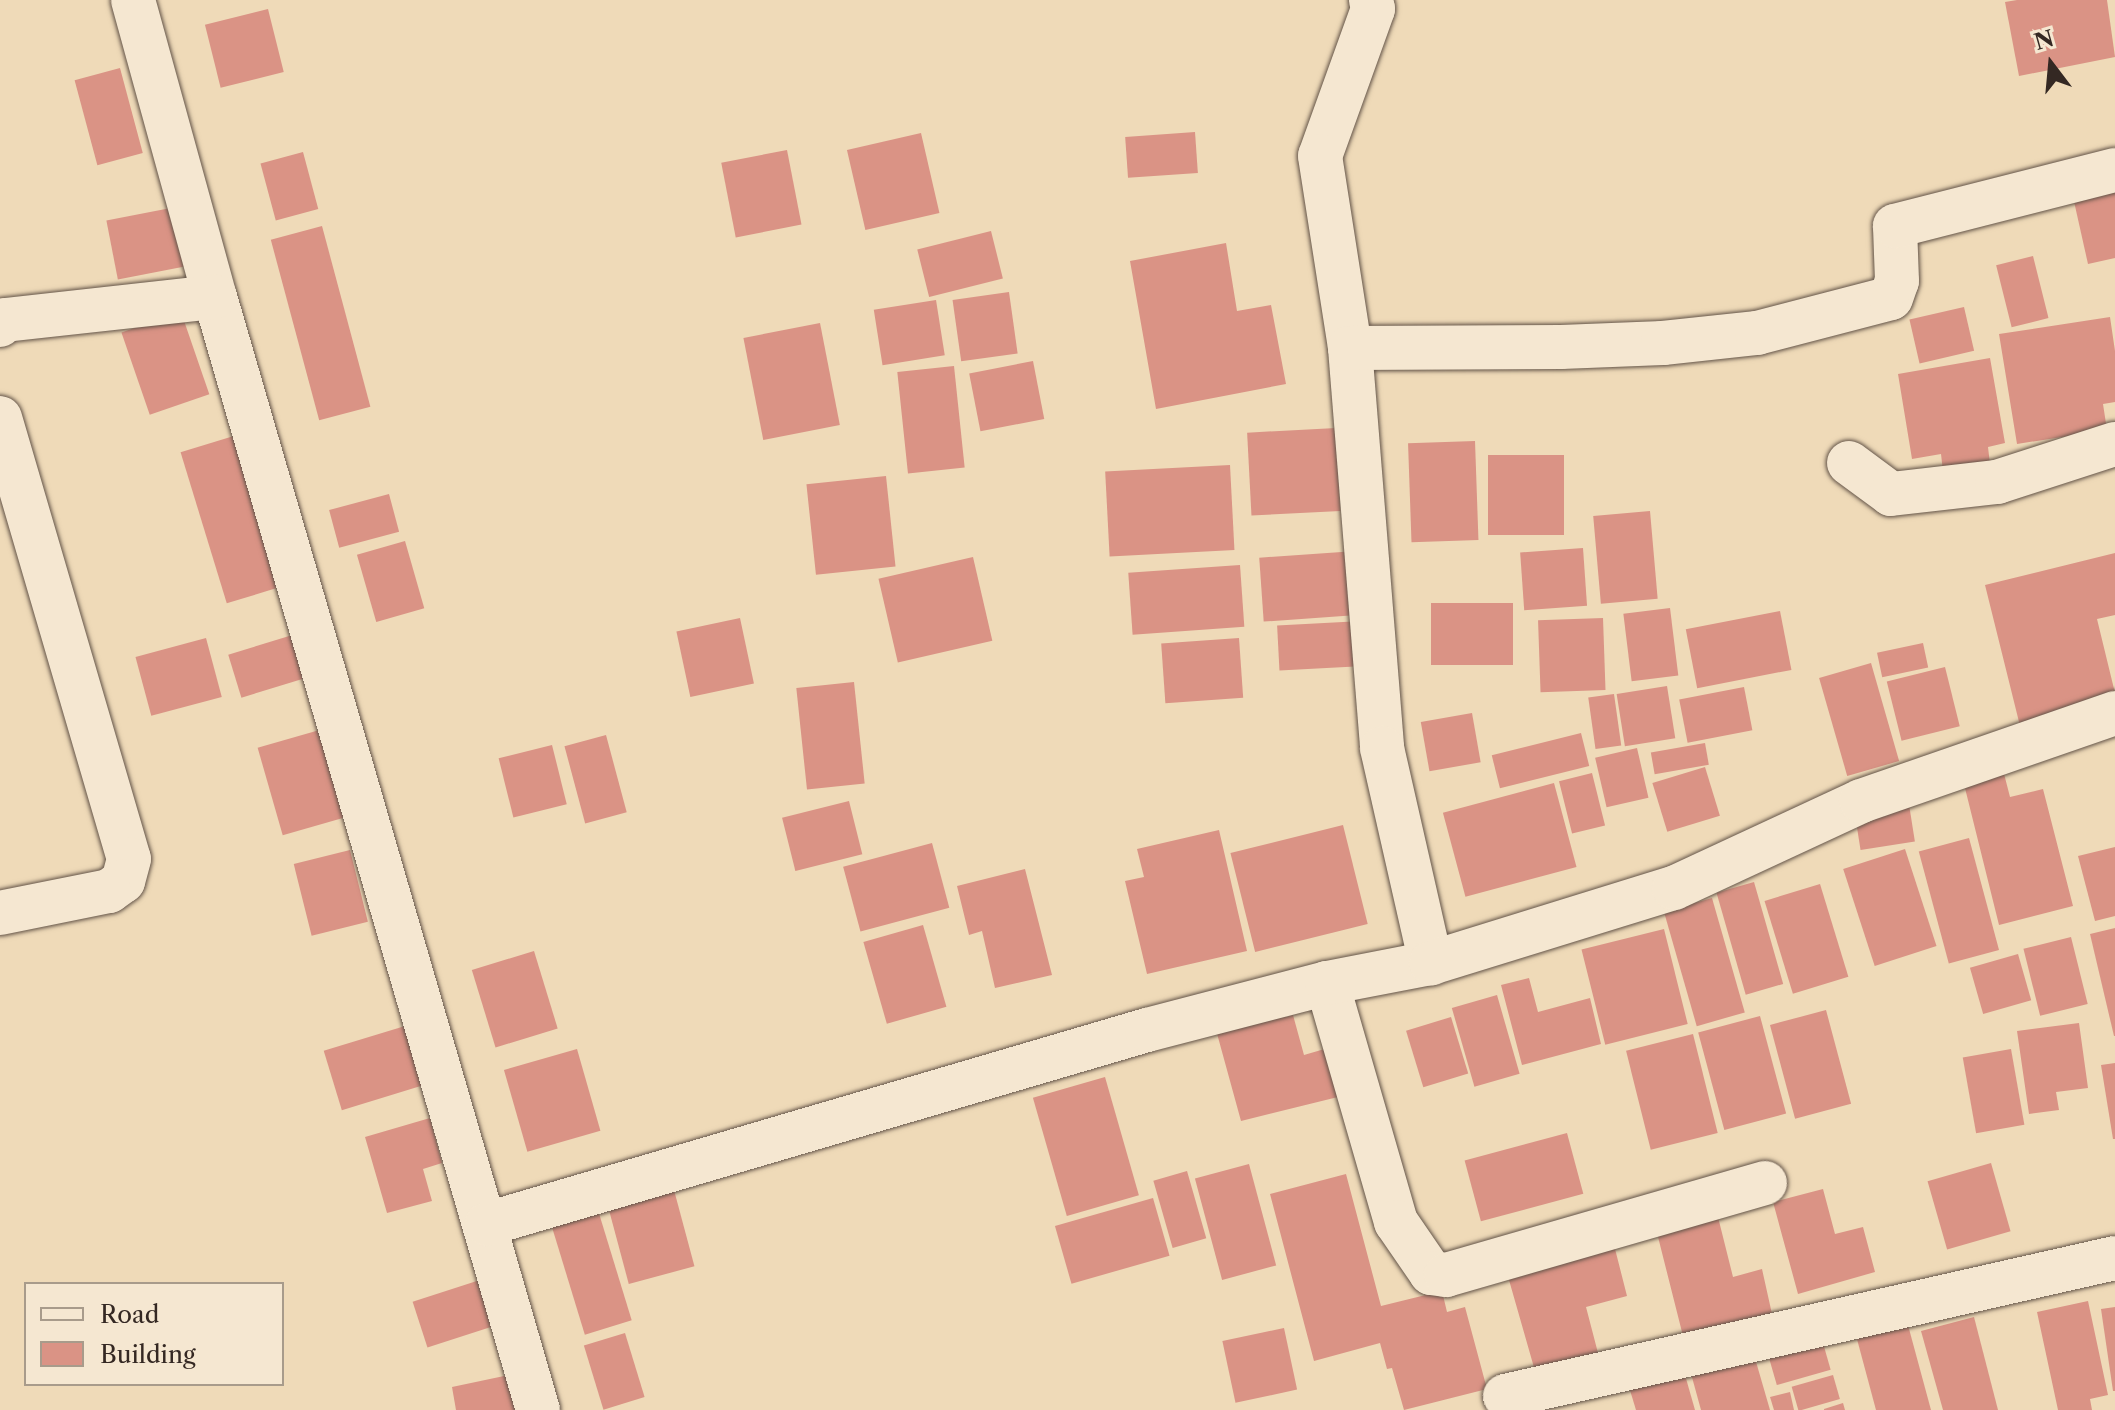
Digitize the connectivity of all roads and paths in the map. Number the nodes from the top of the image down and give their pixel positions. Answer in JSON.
{"nodes":[{"id":1,"x":1371,"y":0,"type":"edge"},
{"id":2,"x":138,"y":1,"type":"edge"},
{"id":3,"x":2115,"y":170,"type":"edge"},
{"id":4,"x":215,"y":297,"type":"junction"},
{"id":5,"x":0,"y":325,"type":"edge"},
{"id":6,"x":1350,"y":348,"type":"junction"},
{"id":7,"x":0,"y":418,"type":"edge"},
{"id":8,"x":2115,"y":444,"type":"edge"},
{"id":9,"x":1849,"y":463,"type":"dead end"},
{"id":10,"x":2115,"y":713,"type":"edge"},
{"id":11,"x":0,"y":913,"type":"edge"},
{"id":12,"x":1431,"y":963,"type":"junction"},
{"id":13,"x":1327,"y":983,"type":"junction"},
{"id":14,"x":1765,"y":1183,"type":"dead end"},
{"id":15,"x":487,"y":1224,"type":"junction"},
{"id":16,"x":2115,"y":1258,"type":"edge"},
{"id":17,"x":1505,"y":1396,"type":"dead end"},
{"id":18,"x":538,"y":1410,"type":"edge"}],
"edges":[{"from":1,"to":6,"type":"street"},
{"from":2,"to":4,"type":"street"},
{"from":3,"to":6,"type":"street"},
{"from":4,"to":5,"type":"street"},
{"from":4,"to":15,"type":"street"},
{"from":6,"to":12,"type":"street"},
{"from":7,"to":11,"type":"street"},
{"from":8,"to":9,"type":"street"},
{"from":10,"to":12,"type":"street"},
{"from":12,"to":13,"type":"street"},
{"from":13,"to":14,"type":"street"},
{"from":13,"to":15,"type":"street"},
{"from":15,"to":18,"type":"street"},
{"from":16,"to":17,"type":"street"}]}
